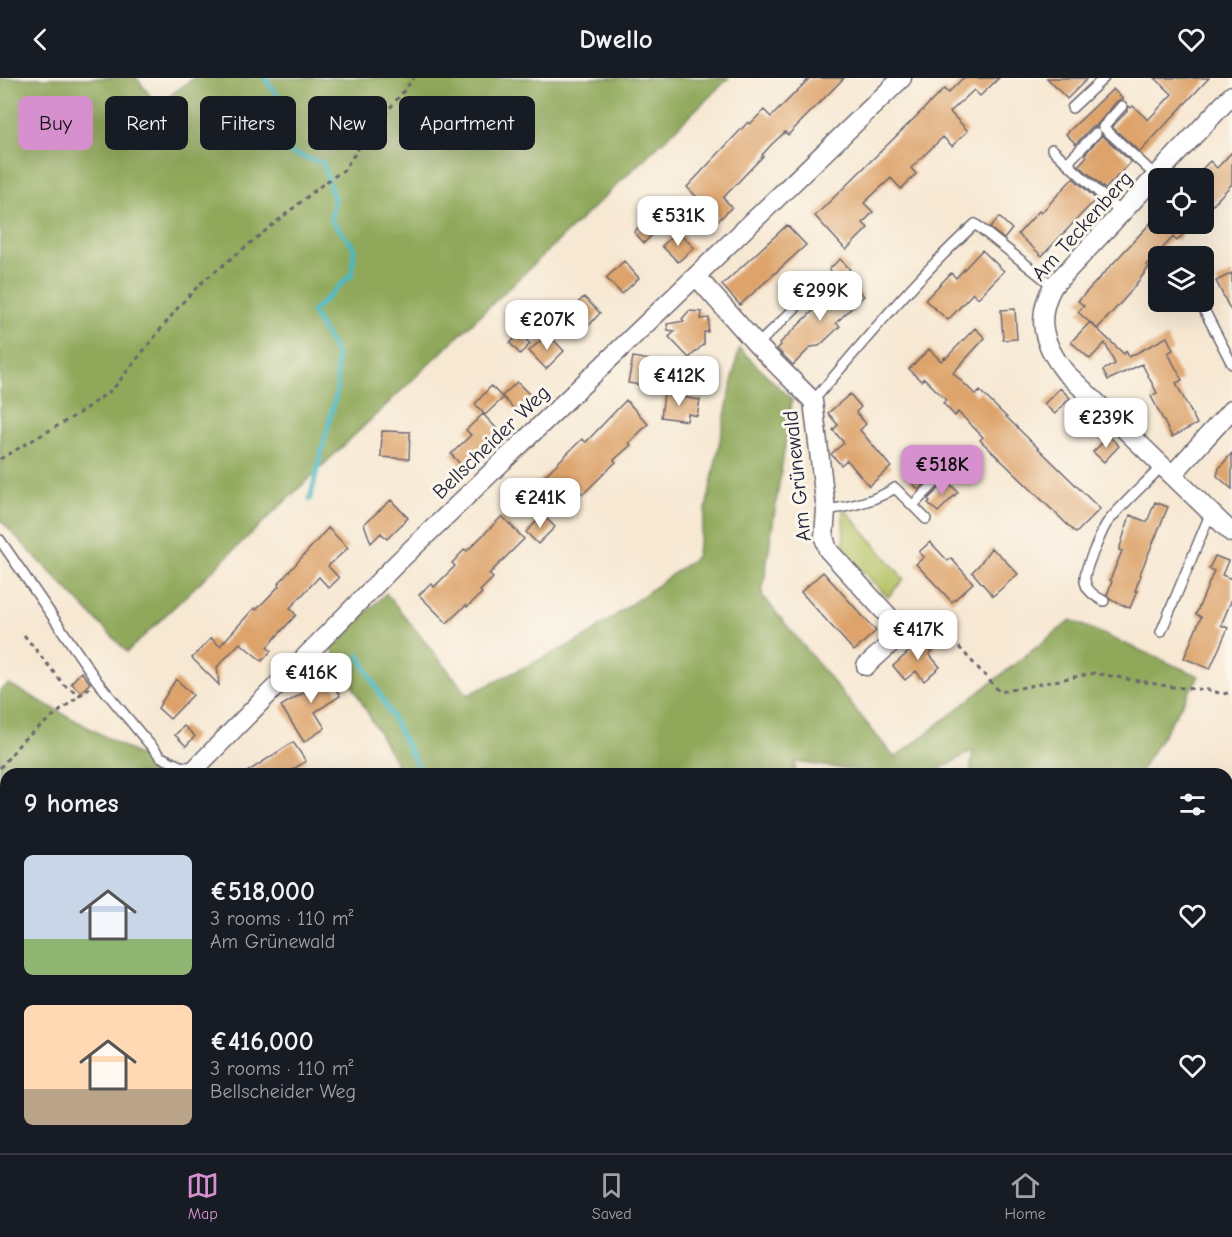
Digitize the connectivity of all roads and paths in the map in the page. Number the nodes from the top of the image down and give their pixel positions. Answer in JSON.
{"nodes":[{"id":1,"x":414,"y":78,"type":"edge"},
{"id":2,"x":902,"y":78,"type":"edge"},
{"id":3,"x":1104,"y":78,"type":"edge"},
{"id":4,"x":1232,"y":95,"type":"edge"},
{"id":5,"x":1122,"y":106,"type":"dead end"},
{"id":6,"x":1072,"y":108,"type":"dead end"},
{"id":7,"x":1096,"y":133,"type":"dead end"},
{"id":8,"x":1052,"y":149,"type":"dead end"},
{"id":9,"x":1067,"y":162,"type":"junction"},
{"id":10,"x":1164,"y":168,"type":"edge"},
{"id":11,"x":1148,"y":169,"type":"edge"},
{"id":12,"x":1148,"y":186,"type":"edge"},
{"id":13,"x":1122,"y":214,"type":"junction"},
{"id":14,"x":696,"y":276,"type":"junction"},
{"id":15,"x":823,"y":281,"type":"dead end"},
{"id":16,"x":1053,"y":286,"type":"junction"},
{"id":17,"x":1205,"y":312,"type":"edge"},
{"id":18,"x":758,"y":345,"type":"junction"},
{"id":19,"x":1232,"y":364,"type":"edge"},
{"id":20,"x":813,"y":400,"type":"junction"},
{"id":21,"x":1232,"y":409,"type":"edge"},
{"id":22,"x":0,"y":459,"type":"edge"},
{"id":23,"x":1167,"y":470,"type":"junction"},
{"id":24,"x":943,"y":475,"type":"dead end"},
{"id":25,"x":913,"y":505,"type":"junction"},
{"id":26,"x":826,"y":510,"type":"junction"},
{"id":27,"x":1211,"y":512,"type":"junction"},
{"id":28,"x":926,"y":519,"type":"dead end"},
{"id":29,"x":1232,"y":534,"type":"edge"},
{"id":30,"x":0,"y":540,"type":"edge"},
{"id":31,"x":1104,"y":601,"type":"dead end"},
{"id":32,"x":907,"y":628,"type":"junction"},
{"id":33,"x":1161,"y":632,"type":"dead end"},
{"id":34,"x":24,"y":635,"type":"dead end"},
{"id":35,"x":866,"y":666,"type":"dead end"},
{"id":36,"x":97,"y":681,"type":"junction"},
{"id":37,"x":1232,"y":692,"type":"edge"},
{"id":38,"x":80,"y":695,"type":"junction"},
{"id":39,"x":0,"y":768,"type":"edge"},
{"id":40,"x":185,"y":768,"type":"edge"},
{"id":41,"x":195,"y":768,"type":"edge"}],
"edges":[{"from":1,"to":22,"type":"path"},
{"from":2,"to":14,"type":"street","name":"Bellscheider Weg"},
{"from":3,"to":6,"type":"lane"},
{"from":4,"to":10,"type":"street","name":"Am Teckenberg"},
{"from":5,"to":11,"type":"lane"},
{"from":7,"to":9,"type":"lane"},
{"from":8,"to":9,"type":"lane"},
{"from":9,"to":13,"type":"lane"},
{"from":12,"to":13,"type":"street","name":"Am Teckenberg"},
{"from":13,"to":16,"type":"street","name":"Am Teckenberg"},
{"from":14,"to":18,"type":"street","name":"Am Grünewald"},
{"from":14,"to":41,"type":"street","name":"Bellscheider Weg"},
{"from":15,"to":18,"type":"lane"},
{"from":16,"to":20,"type":"lane"},
{"from":16,"to":23,"type":"street","name":"Am Teckenberg"},
{"from":17,"to":19,"type":"lane"},
{"from":18,"to":20,"type":"street","name":"Am Grünewald"},
{"from":20,"to":26,"type":"street","name":"Am Grünewald"},
{"from":21,"to":23,"type":"street"},
{"from":23,"to":27,"type":"street","name":"Am Teckenberg"},
{"from":23,"to":31,"type":"lane"},
{"from":24,"to":25,"type":"lane"},
{"from":25,"to":26,"type":"lane"},
{"from":25,"to":28,"type":"lane"},
{"from":26,"to":32,"type":"street","name":"Am Grünewald"},
{"from":27,"to":29,"type":"street","name":"Am Teckenberg"},
{"from":27,"to":33,"type":"lane"},
{"from":30,"to":36,"type":"lane","name":"Bellscheider Weg"},
{"from":32,"to":35,"type":"street"},
{"from":32,"to":37,"type":"path"},
{"from":34,"to":38,"type":"path"},
{"from":36,"to":38,"type":"path"},
{"from":36,"to":40,"type":"lane","name":"Bellscheider Weg"},
{"from":38,"to":39,"type":"path"}]}
